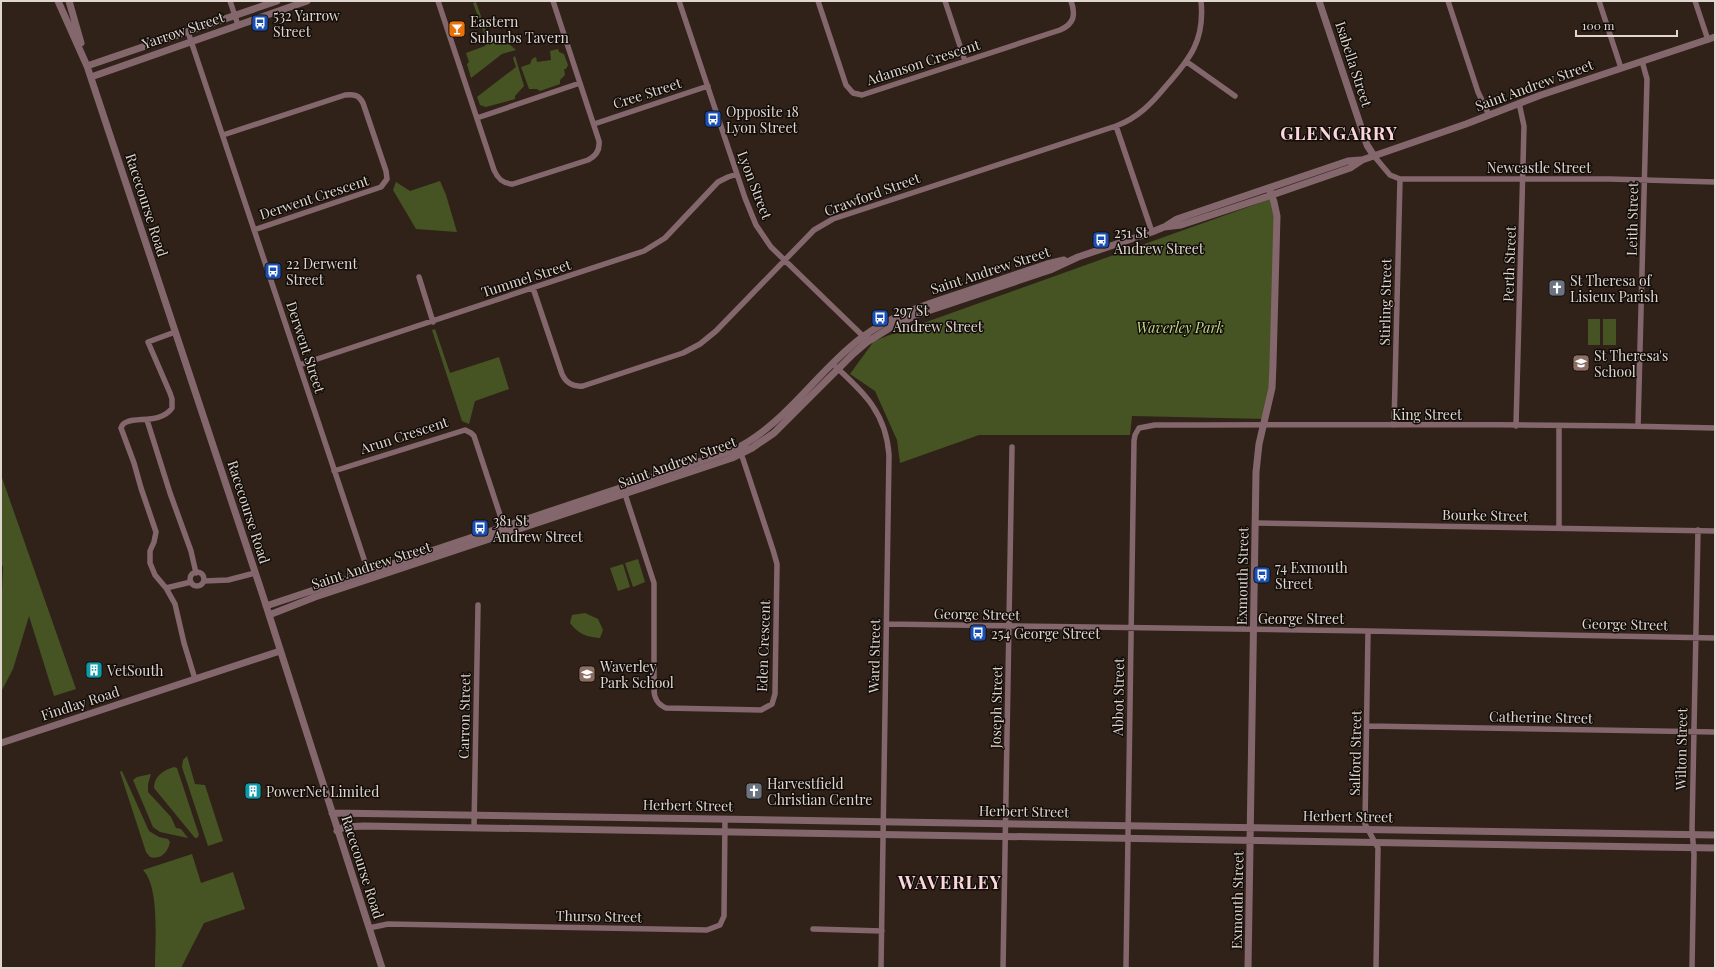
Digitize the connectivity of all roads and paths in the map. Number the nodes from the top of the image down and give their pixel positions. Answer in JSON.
{"nodes":[{"id":1,"x":58,"y":1,"type":"edge"},
{"id":2,"x":69,"y":1,"type":"edge"},
{"id":3,"x":230,"y":1,"type":"edge"},
{"id":4,"x":277,"y":1,"type":"edge"},
{"id":5,"x":307,"y":1,"type":"edge"},
{"id":6,"x":438,"y":1,"type":"edge"},
{"id":7,"x":553,"y":1,"type":"edge"},
{"id":8,"x":680,"y":1,"type":"edge"},
{"id":9,"x":818,"y":1,"type":"edge"},
{"id":10,"x":945,"y":1,"type":"edge"},
{"id":11,"x":1071,"y":1,"type":"edge"},
{"id":12,"x":1201,"y":1,"type":"edge"},
{"id":13,"x":1319,"y":1,"type":"edge"},
{"id":14,"x":1448,"y":1,"type":"edge"},
{"id":15,"x":1598,"y":1,"type":"edge"},
{"id":16,"x":1695,"y":1,"type":"edge"},
{"id":17,"x":235,"y":15,"type":"junction"},
{"id":18,"x":238,"y":25,"type":"junction"},
{"id":19,"x":188,"y":32,"type":"junction"},
{"id":20,"x":1711,"y":38,"type":"edge"},
{"id":21,"x":192,"y":41,"type":"junction"},
{"id":22,"x":965,"y":61,"type":"junction"},
{"id":23,"x":1642,"y":61,"type":"junction"},
{"id":24,"x":1187,"y":62,"type":"junction"},
{"id":25,"x":87,"y":66,"type":"junction"},
{"id":26,"x":1621,"y":68,"type":"junction"},
{"id":27,"x":91,"y":77,"type":"junction"},
{"id":28,"x":580,"y":83,"type":"junction"},
{"id":29,"x":708,"y":86,"type":"junction"},
{"id":30,"x":1235,"y":96,"type":"dead end"},
{"id":31,"x":1519,"y":103,"type":"junction"},
{"id":32,"x":1489,"y":115,"type":"junction"},
{"id":33,"x":477,"y":118,"type":"junction"},
{"id":34,"x":594,"y":124,"type":"junction"},
{"id":35,"x":1116,"y":126,"type":"junction"},
{"id":36,"x":223,"y":135,"type":"junction"},
{"id":37,"x":1374,"y":156,"type":"junction"},
{"id":38,"x":1362,"y":160,"type":"junction"},
{"id":39,"x":737,"y":174,"type":"junction"},
{"id":40,"x":1400,"y":179,"type":"junction"},
{"id":41,"x":1523,"y":179,"type":"junction"},
{"id":42,"x":1645,"y":180,"type":"junction"},
{"id":43,"x":1715,"y":182,"type":"edge"},
{"id":44,"x":1269,"y":188,"type":"junction"},
{"id":45,"x":1272,"y":195,"type":"junction"},
{"id":46,"x":1164,"y":228,"type":"junction"},
{"id":47,"x":254,"y":230,"type":"junction"},
{"id":48,"x":1152,"y":232,"type":"junction"},
{"id":49,"x":784,"y":260,"type":"junction"},
{"id":50,"x":419,"y":277,"type":"dead end"},
{"id":51,"x":533,"y":288,"type":"junction"},
{"id":52,"x":433,"y":322,"type":"junction"},
{"id":53,"x":175,"y":332,"type":"junction"},
{"id":54,"x":865,"y":339,"type":"junction"},
{"id":55,"x":299,"y":365,"type":"junction"},
{"id":56,"x":835,"y":366,"type":"junction"},
{"id":57,"x":147,"y":420,"type":"junction"},
{"id":58,"x":1263,"y":425,"type":"junction"},
{"id":59,"x":1394,"y":426,"type":"junction"},
{"id":60,"x":1516,"y":426,"type":"junction"},
{"id":61,"x":1559,"y":426,"type":"junction"},
{"id":62,"x":1638,"y":426,"type":"junction"},
{"id":63,"x":1139,"y":428,"type":"joint"},
{"id":64,"x":1715,"y":428,"type":"edge"},
{"id":65,"x":1012,"y":447,"type":"dead end"},
{"id":66,"x":739,"y":451,"type":"junction"},
{"id":67,"x":334,"y":471,"type":"junction"},
{"id":68,"x":624,"y":491,"type":"junction"},
{"id":69,"x":1256,"y":523,"type":"junction"},
{"id":70,"x":1559,"y":528,"type":"junction"},
{"id":71,"x":505,"y":530,"type":"junction"},
{"id":72,"x":1698,"y":530,"type":"junction"},
{"id":73,"x":1715,"y":531,"type":"edge"},
{"id":74,"x":196,"y":573,"type":"junction"},
{"id":75,"x":255,"y":573,"type":"junction"},
{"id":76,"x":369,"y":575,"type":"junction"},
{"id":77,"x":204,"y":581,"type":"junction"},
{"id":78,"x":191,"y":582,"type":"junction"},
{"id":79,"x":166,"y":588,"type":"junction"},
{"id":80,"x":478,"y":605,"type":"dead end"},
{"id":81,"x":266,"y":606,"type":"junction"},
{"id":82,"x":269,"y":615,"type":"junction"},
{"id":83,"x":887,"y":624,"type":"junction"},
{"id":84,"x":1009,"y":626,"type":"junction"},
{"id":85,"x":1131,"y":628,"type":"junction"},
{"id":86,"x":1254,"y":630,"type":"junction"},
{"id":87,"x":1368,"y":631,"type":"junction"},
{"id":88,"x":1696,"y":638,"type":"junction"},
{"id":89,"x":1715,"y":638,"type":"edge"},
{"id":90,"x":280,"y":651,"type":"junction"},
{"id":91,"x":195,"y":679,"type":"junction"},
{"id":92,"x":1367,"y":726,"type":"junction"},
{"id":93,"x":1694,"y":732,"type":"junction"},
{"id":94,"x":1715,"y":732,"type":"edge"},
{"id":95,"x":1,"y":743,"type":"edge"},
{"id":96,"x":332,"y":813,"type":"junction"},
{"id":97,"x":475,"y":815,"type":"junction"},
{"id":98,"x":598,"y":817,"type":"junction"},
{"id":99,"x":725,"y":819,"type":"junction"},
{"id":100,"x":884,"y":822,"type":"junction"},
{"id":101,"x":1006,"y":824,"type":"junction"},
{"id":102,"x":1128,"y":826,"type":"junction"},
{"id":103,"x":474,"y":828,"type":"junction"},
{"id":104,"x":1251,"y":828,"type":"junction"},
{"id":105,"x":598,"y":830,"type":"junction"},
{"id":106,"x":1368,"y":830,"type":"junction"},
{"id":107,"x":337,"y":831,"type":"junction"},
{"id":108,"x":725,"y":832,"type":"junction"},
{"id":109,"x":1536,"y":832,"type":"junction"},
{"id":110,"x":883,"y":834,"type":"junction"},
{"id":111,"x":1692,"y":835,"type":"junction"},
{"id":112,"x":1715,"y":835,"type":"edge"},
{"id":113,"x":1006,"y":836,"type":"junction"},
{"id":114,"x":1128,"y":838,"type":"junction"},
{"id":115,"x":1251,"y":840,"type":"junction"},
{"id":116,"x":1376,"y":842,"type":"junction"},
{"id":117,"x":1536,"y":845,"type":"junction"},
{"id":118,"x":1694,"y":848,"type":"junction"},
{"id":119,"x":1715,"y":848,"type":"edge"},
{"id":120,"x":369,"y":928,"type":"junction"},
{"id":121,"x":813,"y":929,"type":"dead end"},
{"id":122,"x":882,"y":931,"type":"junction"},
{"id":123,"x":382,"y":968,"type":"edge"},
{"id":124,"x":881,"y":968,"type":"edge"},
{"id":125,"x":1003,"y":968,"type":"edge"},
{"id":126,"x":1126,"y":968,"type":"edge"},
{"id":127,"x":1248,"y":968,"type":"edge"},
{"id":128,"x":1376,"y":968,"type":"edge"},
{"id":129,"x":1692,"y":968,"type":"edge"}],
"edges":[{"from":1,"to":25,"type":"street","name":"Racecourse Road"},
{"from":2,"to":25,"type":"street","name":"Racecourse Road"},
{"from":3,"to":17,"type":"street"},
{"from":4,"to":17,"type":"street","name":"Yarrow Street"},
{"from":5,"to":18,"type":"street","name":"Yarrow Street"},
{"from":6,"to":33,"type":"street"},
{"from":7,"to":28,"type":"street"},
{"from":8,"to":29,"type":"street","name":"Lyon Street"},
{"from":9,"to":22,"type":"street","name":"Adamson Crescent"},
{"from":10,"to":22,"type":"street"},
{"from":11,"to":22,"type":"street","name":"Adamson Crescent"},
{"from":12,"to":24,"type":"street","name":"Crawford Street"},
{"from":13,"to":37,"type":"street","name":"Isabella Street"},
{"from":14,"to":32,"type":"street"},
{"from":15,"to":26,"type":"street"},
{"from":16,"to":20,"type":"street"},
{"from":17,"to":18,"type":"street"},
{"from":17,"to":19,"type":"street","name":"Yarrow Street"},
{"from":18,"to":21,"type":"street","name":"Yarrow Street"},
{"from":19,"to":21,"type":"street","name":"Derwent Street"},
{"from":19,"to":25,"type":"street","name":"Yarrow Street"},
{"from":20,"to":23,"type":"street","name":"Saint Andrew Street"},
{"from":21,"to":27,"type":"street","name":"Yarrow Street"},
{"from":21,"to":36,"type":"street","name":"Derwent Street"},
{"from":23,"to":26,"type":"street","name":"Saint Andrew Street"},
{"from":23,"to":42,"type":"street","name":"Leith Street"},
{"from":24,"to":30,"type":"street"},
{"from":24,"to":35,"type":"street","name":"Crawford Street"},
{"from":25,"to":27,"type":"street","name":"Racecourse Road"},
{"from":26,"to":31,"type":"street","name":"Saint Andrew Street"},
{"from":27,"to":53,"type":"street","name":"Racecourse Road"},
{"from":28,"to":33,"type":"street"},
{"from":28,"to":34,"type":"street"},
{"from":29,"to":34,"type":"street","name":"Cree Street"},
{"from":29,"to":39,"type":"street","name":"Lyon Street"},
{"from":31,"to":32,"type":"street","name":"Saint Andrew Street"},
{"from":31,"to":41,"type":"street","name":"Perth Street"},
{"from":32,"to":37,"type":"street","name":"Saint Andrew Street"},
{"from":33,"to":34,"type":"street"},
{"from":35,"to":48,"type":"street"},
{"from":35,"to":49,"type":"street","name":"Crawford Street"},
{"from":36,"to":47,"type":"street","name":"Derwent Street"},
{"from":36,"to":47,"type":"street","name":"Derwent Crescent"},
{"from":37,"to":38,"type":"street","name":"Saint Andrew Street"},
{"from":37,"to":40,"type":"street"},
{"from":38,"to":44,"type":"street","name":"Saint Andrew Street"},
{"from":38,"to":45,"type":"street","name":"Saint Andrew Street"},
{"from":39,"to":49,"type":"street","name":"Lyon Street"},
{"from":39,"to":51,"type":"street","name":"Tummel Street"},
{"from":40,"to":41,"type":"street","name":"Newcastle Street"},
{"from":40,"to":59,"type":"street","name":"Stirling Street"},
{"from":41,"to":42,"type":"street","name":"Newcastle Street"},
{"from":41,"to":60,"type":"street","name":"Perth Street"},
{"from":42,"to":43,"type":"street","name":"Newcastle Street"},
{"from":42,"to":62,"type":"street","name":"Leith Street"},
{"from":44,"to":45,"type":"street","name":"Exmouth Street"},
{"from":44,"to":46,"type":"street","name":"Saint Andrew Street"},
{"from":45,"to":46,"type":"street","name":"Saint Andrew Street"},
{"from":45,"to":58,"type":"street","name":"Exmouth Street"},
{"from":46,"to":48,"type":"street","name":"Saint Andrew Street"},
{"from":47,"to":55,"type":"street","name":"Derwent Street"},
{"from":48,"to":54,"type":"street","name":"Saint Andrew Street"},
{"from":49,"to":51,"type":"street","name":"Crawford Street"},
{"from":49,"to":54,"type":"street","name":"Lyon Street"},
{"from":50,"to":52,"type":"street"},
{"from":51,"to":52,"type":"street","name":"Tummel Street"},
{"from":52,"to":55,"type":"street","name":"Tummel Street"},
{"from":53,"to":57,"type":"street"},
{"from":53,"to":75,"type":"street","name":"Racecourse Road"},
{"from":54,"to":56,"type":"street","name":"Saint Andrew Street"},
{"from":55,"to":67,"type":"street","name":"Derwent Street"},
{"from":56,"to":66,"type":"street","name":"Saint Andrew Street"},
{"from":56,"to":83,"type":"street","name":"Ward Street"},
{"from":57,"to":74,"type":"street"},
{"from":57,"to":79,"type":"street"},
{"from":58,"to":59,"type":"street","name":"King Street"},
{"from":58,"to":63,"type":"street","name":"King Street"},
{"from":58,"to":69,"type":"street","name":"Exmouth Street"},
{"from":59,"to":60,"type":"street","name":"King Street"},
{"from":60,"to":61,"type":"street","name":"King Street"},
{"from":61,"to":62,"type":"street","name":"King Street"},
{"from":61,"to":70,"type":"street"},
{"from":62,"to":64,"type":"street","name":"King Street"},
{"from":63,"to":85,"type":"street","name":"Abbot Street"},
{"from":65,"to":84,"type":"street","name":"Joseph Street"},
{"from":66,"to":68,"type":"street","name":"Saint Andrew Street"},
{"from":66,"to":68,"type":"street","name":"Eden Crescent"},
{"from":67,"to":71,"type":"street","name":"Arun Crescent"},
{"from":67,"to":76,"type":"street","name":"Derwent Street"},
{"from":68,"to":71,"type":"street","name":"Saint Andrew Street"},
{"from":69,"to":70,"type":"street","name":"Bourke Street"},
{"from":69,"to":86,"type":"street","name":"Exmouth Street"},
{"from":70,"to":72,"type":"street","name":"Bourke Street"},
{"from":71,"to":76,"type":"street","name":"Saint Andrew Street"},
{"from":72,"to":73,"type":"street","name":"Bourke Street"},
{"from":72,"to":88,"type":"street","name":"Wilton Street"},
{"from":74,"to":77,"type":"street"},
{"from":74,"to":78,"type":"street"},
{"from":75,"to":77,"type":"street"},
{"from":75,"to":81,"type":"street","name":"Racecourse Road"},
{"from":76,"to":81,"type":"street","name":"Saint Andrew Street"},
{"from":76,"to":82,"type":"street","name":"Saint Andrew Street"},
{"from":77,"to":78,"type":"street"},
{"from":78,"to":79,"type":"street"},
{"from":79,"to":91,"type":"street"},
{"from":80,"to":97,"type":"street","name":"Carron Street"},
{"from":81,"to":82,"type":"street","name":"Racecourse Road"},
{"from":82,"to":90,"type":"street","name":"Racecourse Road"},
{"from":83,"to":84,"type":"street","name":"George Street"},
{"from":83,"to":100,"type":"street","name":"Ward Street"},
{"from":84,"to":85,"type":"street","name":"George Street"},
{"from":84,"to":101,"type":"street","name":"Joseph Street"},
{"from":85,"to":86,"type":"street","name":"George Street"},
{"from":85,"to":102,"type":"street","name":"Abbot Street"},
{"from":86,"to":87,"type":"street","name":"George Street"},
{"from":86,"to":104,"type":"street","name":"Exmouth Street"},
{"from":87,"to":88,"type":"street","name":"George Street"},
{"from":87,"to":92,"type":"street","name":"Salford Street"},
{"from":88,"to":89,"type":"street","name":"George Street"},
{"from":88,"to":93,"type":"street","name":"Wilton Street"},
{"from":90,"to":91,"type":"street","name":"Findlay Road"},
{"from":90,"to":96,"type":"street","name":"Racecourse Road"},
{"from":91,"to":95,"type":"street","name":"Findlay Road"},
{"from":92,"to":93,"type":"street","name":"Catherine Street"},
{"from":92,"to":106,"type":"street","name":"Salford Street"},
{"from":93,"to":94,"type":"street","name":"Catherine Street"},
{"from":93,"to":111,"type":"street","name":"Wilton Street"},
{"from":96,"to":97,"type":"street","name":"Herbert Street"},
{"from":96,"to":107,"type":"street","name":"Racecourse Road"},
{"from":97,"to":98,"type":"street","name":"Herbert Street"},
{"from":97,"to":103,"type":"street","name":"Carron Street"},
{"from":98,"to":99,"type":"street","name":"Herbert Street"},
{"from":98,"to":105,"type":"street"},
{"from":99,"to":100,"type":"street","name":"Herbert Street"},
{"from":99,"to":108,"type":"street","name":"Thurso Street"},
{"from":100,"to":101,"type":"street","name":"Herbert Street"},
{"from":100,"to":110,"type":"street","name":"Ward Street"},
{"from":101,"to":102,"type":"street","name":"Herbert Street"},
{"from":101,"to":113,"type":"street","name":"Joseph Street"},
{"from":102,"to":104,"type":"street","name":"Herbert Street"},
{"from":102,"to":114,"type":"street","name":"Abbot Street"},
{"from":103,"to":105,"type":"street","name":"Herbert Street"},
{"from":103,"to":107,"type":"street","name":"Herbert Street"},
{"from":104,"to":106,"type":"street","name":"Herbert Street"},
{"from":104,"to":115,"type":"street","name":"Exmouth Street"},
{"from":105,"to":108,"type":"street","name":"Herbert Street"},
{"from":106,"to":109,"type":"street","name":"Herbert Street"},
{"from":106,"to":116,"type":"street","name":"Salford Street"},
{"from":107,"to":120,"type":"street","name":"Racecourse Road"},
{"from":108,"to":110,"type":"street","name":"Herbert Street"},
{"from":108,"to":120,"type":"street","name":"Thurso Street"},
{"from":109,"to":111,"type":"street","name":"Herbert Street"},
{"from":109,"to":117,"type":"street"},
{"from":110,"to":113,"type":"street","name":"Herbert Street"},
{"from":110,"to":122,"type":"street","name":"Ward Street"},
{"from":111,"to":112,"type":"street","name":"Herbert Street"},
{"from":111,"to":118,"type":"street","name":"Wilton Street"},
{"from":113,"to":114,"type":"street","name":"Herbert Street"},
{"from":113,"to":125,"type":"street","name":"Joseph Street"},
{"from":114,"to":115,"type":"street","name":"Herbert Street"},
{"from":114,"to":126,"type":"street","name":"Abbot Street"},
{"from":115,"to":116,"type":"street","name":"Herbert Street"},
{"from":115,"to":127,"type":"street","name":"Exmouth Street"},
{"from":116,"to":117,"type":"street","name":"Herbert Street"},
{"from":116,"to":128,"type":"street","name":"Salford Street"},
{"from":117,"to":118,"type":"street","name":"Herbert Street"},
{"from":118,"to":119,"type":"street","name":"Herbert Street"},
{"from":118,"to":129,"type":"street","name":"Wilton Street"},
{"from":120,"to":123,"type":"street","name":"Racecourse Road"},
{"from":121,"to":122,"type":"street"},
{"from":122,"to":124,"type":"street","name":"Ward Street"}]}
